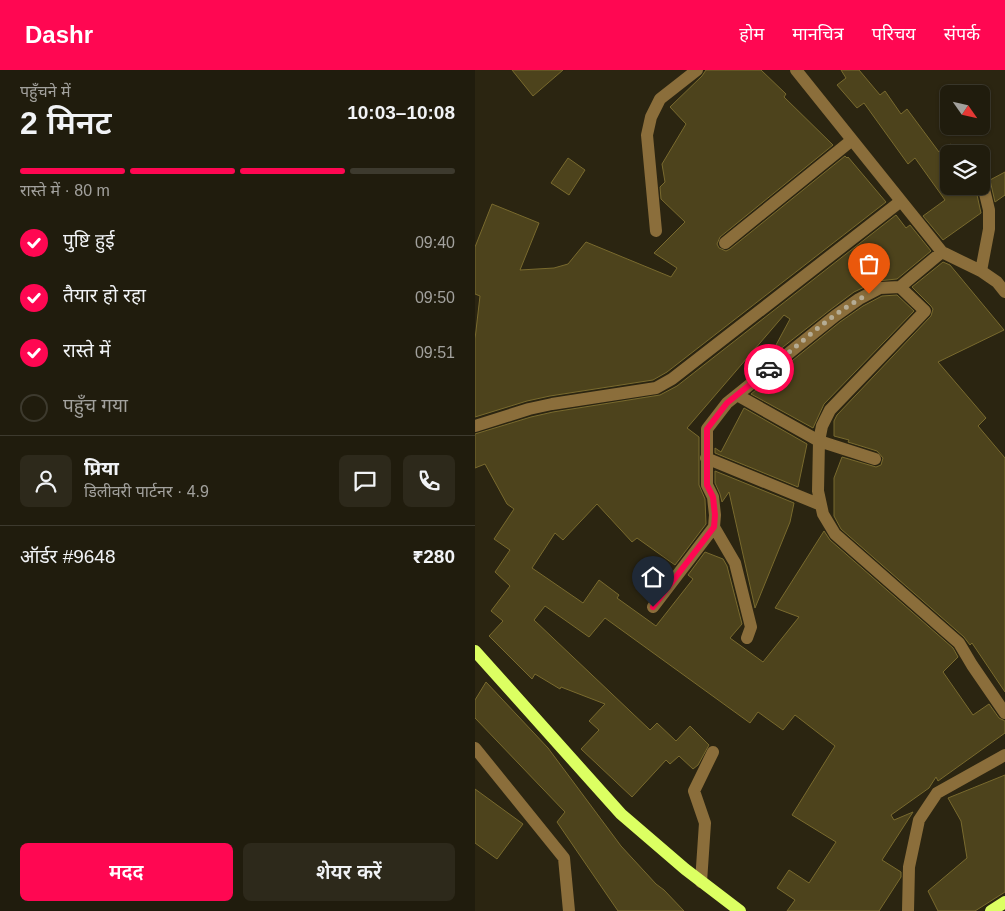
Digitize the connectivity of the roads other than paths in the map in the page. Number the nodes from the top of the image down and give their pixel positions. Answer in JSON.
{"nodes":[{"id":1,"x":697,"y":70,"type":"edge"},
{"id":2,"x":796,"y":70,"type":"edge"},
{"id":3,"x":852,"y":140,"type":"junction"},
{"id":4,"x":985,"y":195,"type":"edge"},
{"id":5,"x":901,"y":201,"type":"junction"},
{"id":6,"x":656,"y":231,"type":"dead end"},
{"id":7,"x":725,"y":243,"type":"dead end"},
{"id":8,"x":942,"y":252,"type":"junction"},
{"id":9,"x":981,"y":271,"type":"junction"},
{"id":10,"x":900,"y":287,"type":"junction"},
{"id":11,"x":1005,"y":292,"type":"edge"},
{"id":12,"x":737,"y":395,"type":"junction"},
{"id":13,"x":475,"y":426,"type":"edge"},
{"id":14,"x":819,"y":441,"type":"junction"},
{"id":15,"x":706,"y":458,"type":"junction"},
{"id":16,"x":875,"y":459,"type":"dead end"},
{"id":17,"x":821,"y":505,"type":"junction"},
{"id":18,"x":714,"y":527,"type":"junction"},
{"id":19,"x":653,"y":607,"type":"dead end"},
{"id":20,"x":747,"y":638,"type":"dead end"},
{"id":21,"x":475,"y":651,"type":"edge"},
{"id":22,"x":1005,"y":712,"type":"edge"},
{"id":23,"x":475,"y":748,"type":"edge"},
{"id":24,"x":713,"y":752,"type":"dead end"},
{"id":25,"x":1005,"y":755,"type":"edge"},
{"id":26,"x":701,"y":882,"type":"junction"},
{"id":27,"x":1005,"y":902,"type":"edge"},
{"id":28,"x":569,"y":911,"type":"edge"},
{"id":29,"x":740,"y":911,"type":"edge"},
{"id":30,"x":908,"y":911,"type":"edge"},
{"id":31,"x":991,"y":911,"type":"edge"}],
"edges":[{"from":1,"to":6,"type":"street"},
{"from":2,"to":3,"type":"street"},
{"from":3,"to":5,"type":"street"},
{"from":3,"to":7,"type":"street"},
{"from":4,"to":9,"type":"street"},
{"from":5,"to":8,"type":"street"},
{"from":5,"to":13,"type":"street"},
{"from":8,"to":9,"type":"street"},
{"from":8,"to":10,"type":"street"},
{"from":9,"to":11,"type":"street"},
{"from":10,"to":12,"type":"street"},
{"from":10,"to":14,"type":"street"},
{"from":12,"to":14,"type":"street"},
{"from":12,"to":15,"type":"street"},
{"from":14,"to":16,"type":"street"},
{"from":14,"to":17,"type":"street"},
{"from":15,"to":17,"type":"street"},
{"from":15,"to":18,"type":"street"},
{"from":17,"to":22,"type":"street"},
{"from":18,"to":19,"type":"street"},
{"from":18,"to":20,"type":"street"},
{"from":21,"to":26,"type":"main road"},
{"from":23,"to":28,"type":"street"},
{"from":24,"to":26,"type":"street"},
{"from":25,"to":30,"type":"street"},
{"from":26,"to":29,"type":"main road"},
{"from":27,"to":31,"type":"main road"}]}
